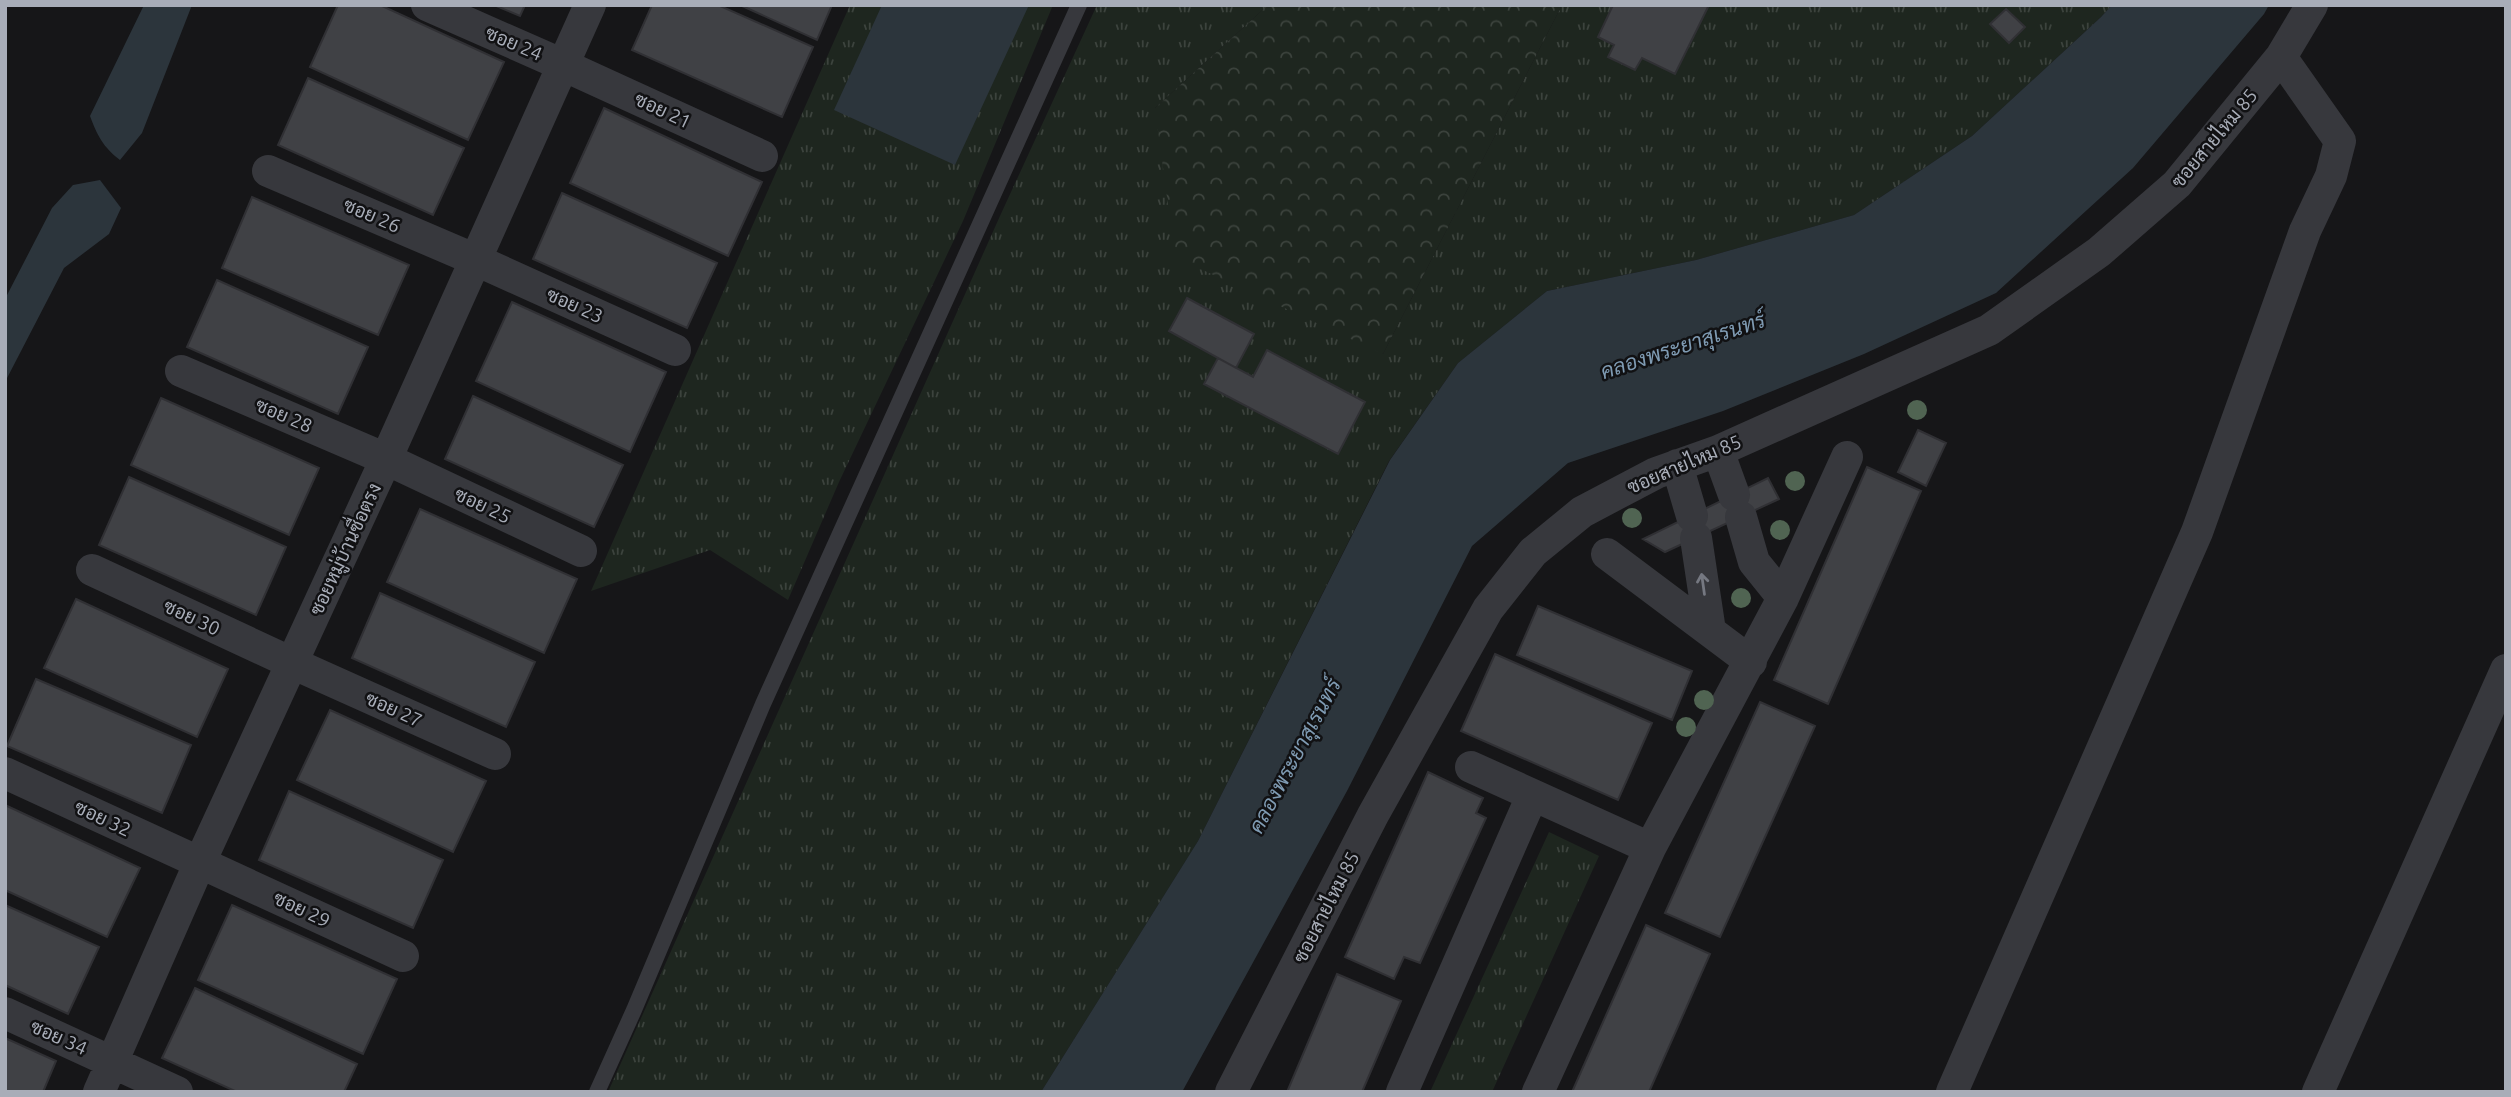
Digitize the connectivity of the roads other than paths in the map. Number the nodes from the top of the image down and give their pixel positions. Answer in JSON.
{"nodes":[{"id":1,"x":427,"y":5,"type":"edge"},
{"id":2,"x":590,"y":5,"type":"edge"},
{"id":3,"x":1079,"y":5,"type":"edge"},
{"id":4,"x":2312,"y":5,"type":"edge"},
{"id":5,"x":2281,"y":58,"type":"junction"},
{"id":6,"x":563,"y":65,"type":"junction"},
{"id":7,"x":762,"y":156,"type":"dead end"},
{"id":8,"x":268,"y":171,"type":"dead end"},
{"id":9,"x":475,"y":260,"type":"junction"},
{"id":10,"x":675,"y":350,"type":"dead end"},
{"id":11,"x":181,"y":371,"type":"dead end"},
{"id":12,"x":1718,"y":451,"type":"junction"},
{"id":13,"x":1847,"y":457,"type":"dead end"},
{"id":14,"x":386,"y":459,"type":"junction"},
{"id":15,"x":1677,"y":465,"type":"junction"},
{"id":16,"x":581,"y":551,"type":"dead end"},
{"id":17,"x":1607,"y":554,"type":"dead end"},
{"id":18,"x":92,"y":570,"type":"dead end"},
{"id":19,"x":1783,"y":598,"type":"junction"},
{"id":20,"x":1710,"y":631,"type":"junction"},
{"id":21,"x":1751,"y":662,"type":"junction"},
{"id":22,"x":292,"y":663,"type":"junction"},
{"id":23,"x":2506,"y":670,"type":"edge"},
{"id":24,"x":495,"y":754,"type":"dead end"},
{"id":25,"x":1471,"y":767,"type":"dead end"},
{"id":26,"x":5,"y":773,"type":"edge"},
{"id":27,"x":1532,"y":796,"type":"junction"},
{"id":28,"x":1650,"y":848,"type":"junction"},
{"id":29,"x":200,"y":862,"type":"junction"},
{"id":30,"x":403,"y":956,"type":"dead end"},
{"id":31,"x":5,"y":1013,"type":"edge"},
{"id":32,"x":112,"y":1061,"type":"junction"},
{"id":33,"x":99,"y":1092,"type":"edge"},
{"id":34,"x":177,"y":1092,"type":"edge"},
{"id":35,"x":597,"y":1092,"type":"edge"},
{"id":36,"x":1231,"y":1092,"type":"edge"},
{"id":37,"x":1402,"y":1092,"type":"edge"},
{"id":38,"x":1538,"y":1092,"type":"edge"},
{"id":39,"x":1952,"y":1092,"type":"edge"},
{"id":40,"x":2318,"y":1092,"type":"edge"}],
"edges":[{"from":1,"to":6,"type":"street","name":"ซอย 24"},
{"from":2,"to":6,"type":"street","name":"ซอยหมู่บ้านซื่อตรง"},
{"from":3,"to":35,"type":"lane"},
{"from":4,"to":5,"type":"street","name":"ซอยสายไหม 85"},
{"from":5,"to":12,"type":"street","name":"ซอยสายไหม 85"},
{"from":5,"to":39,"type":"street"},
{"from":6,"to":7,"type":"street","name":"ซอย 21"},
{"from":6,"to":9,"type":"street","name":"ซอยหมู่บ้านซื่อตรง"},
{"from":8,"to":9,"type":"street","name":"ซอย 26"},
{"from":9,"to":10,"type":"street","name":"ซอย 23"},
{"from":9,"to":14,"type":"street","name":"ซอยหมู่บ้านซื่อตรง"},
{"from":11,"to":14,"type":"street","name":"ซอย 28"},
{"from":12,"to":15,"type":"street","name":"ซอยสายไหม 85"},
{"from":12,"to":19,"type":"street"},
{"from":13,"to":19,"type":"street"},
{"from":14,"to":16,"type":"street","name":"ซอย 25"},
{"from":14,"to":22,"type":"street","name":"ซอยหมู่บ้านซื่อตรง"},
{"from":20,"to":15,"type":"street","one_way":true},
{"from":15,"to":36,"type":"street","name":"ซอยสายไหม 85"},
{"from":17,"to":20,"type":"street"},
{"from":18,"to":22,"type":"street","name":"ซอย 30"},
{"from":19,"to":21,"type":"street"},
{"from":20,"to":21,"type":"street"},
{"from":21,"to":28,"type":"street"},
{"from":22,"to":24,"type":"street","name":"ซอย 27"},
{"from":22,"to":29,"type":"street","name":"ซอยหมู่บ้านซื่อตรง"},
{"from":23,"to":40,"type":"street"},
{"from":25,"to":27,"type":"street"},
{"from":26,"to":29,"type":"street","name":"ซอย 32"},
{"from":27,"to":28,"type":"street"},
{"from":27,"to":37,"type":"street"},
{"from":28,"to":38,"type":"street"},
{"from":29,"to":30,"type":"street","name":"ซอย 29"},
{"from":29,"to":32,"type":"street","name":"ซอยหมู่บ้านซื่อตรง"},
{"from":31,"to":32,"type":"street","name":"ซอย 34"},
{"from":32,"to":33,"type":"street","name":"ซอยหมู่บ้านซื่อตรง"},
{"from":32,"to":34,"type":"street","name":"ซอย 34"}]}
